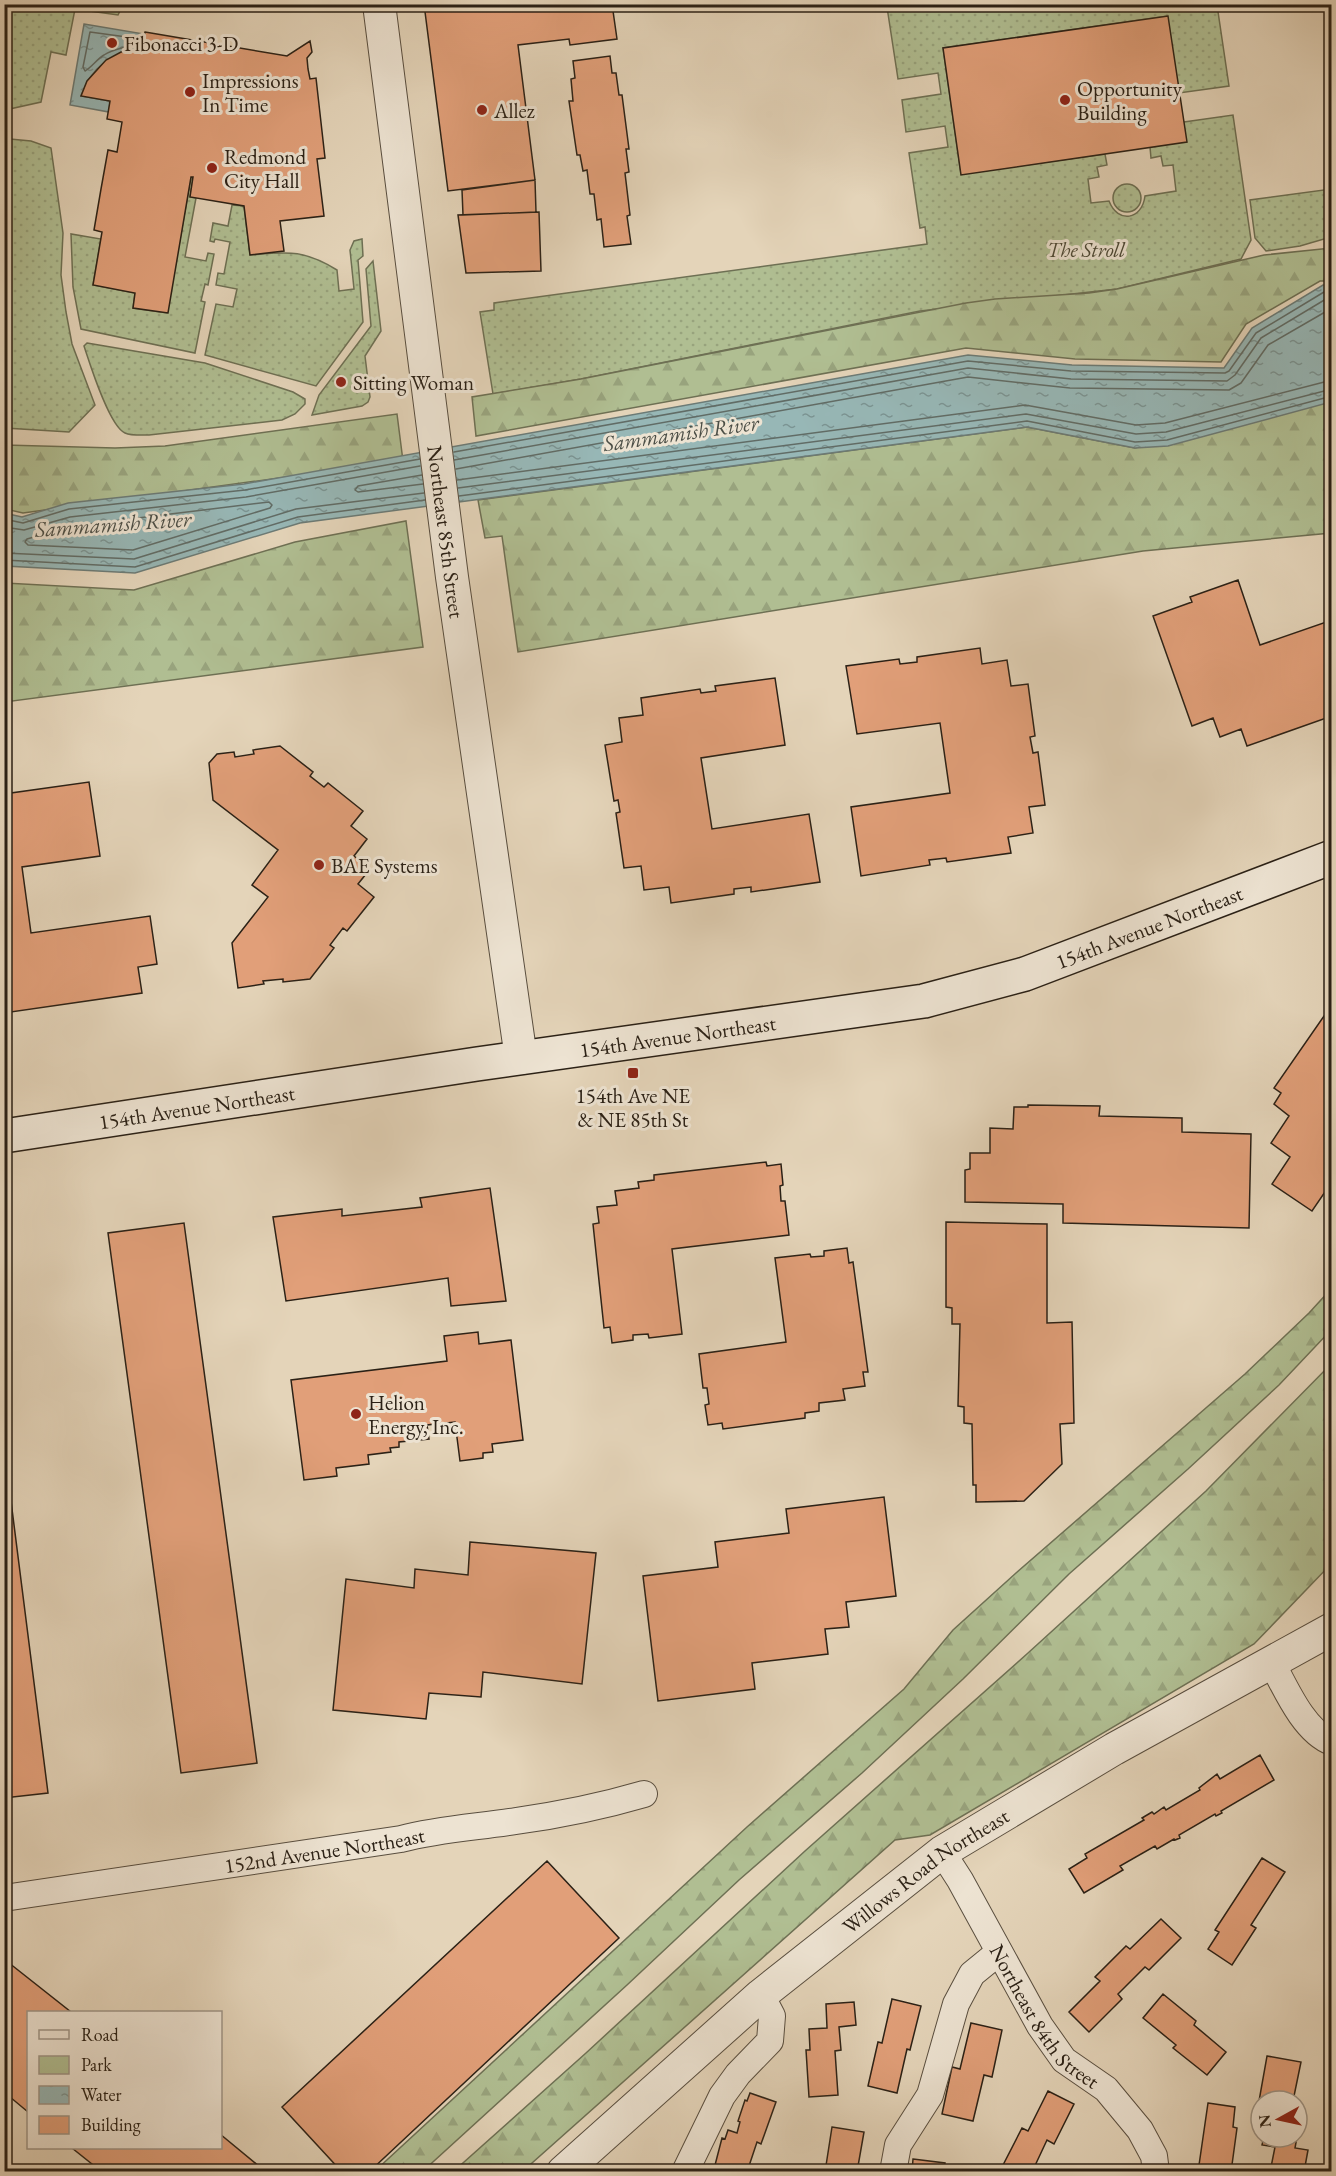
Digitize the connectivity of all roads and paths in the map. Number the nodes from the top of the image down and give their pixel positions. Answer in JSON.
{"nodes":[{"id":1,"x":379,"y":4,"type":"edge"},
{"id":2,"x":1332,"y":857,"type":"edge"},
{"id":3,"x":521,"y":1058,"type":"junction"},
{"id":4,"x":4,"y":1136,"type":"edge"},
{"id":5,"x":1332,"y":1629,"type":"edge"},
{"id":6,"x":1272,"y":1663,"type":"junction"},
{"id":7,"x":1332,"y":1742,"type":"edge"},
{"id":8,"x":644,"y":1794,"type":"dead end"},
{"id":9,"x":942,"y":1852,"type":"junction"},
{"id":10,"x":4,"y":1899,"type":"edge"},
{"id":11,"x":999,"y":1952,"type":"junction"},
{"id":12,"x":761,"y":1995,"type":"junction"},
{"id":13,"x":562,"y":2172,"type":"edge"},
{"id":14,"x":685,"y":2172,"type":"edge"},
{"id":15,"x":893,"y":2172,"type":"edge"},
{"id":16,"x":1156,"y":2172,"type":"edge"}],
"edges":[{"from":1,"to":3,"type":"street","name":"Northeast 85th Street"},
{"from":2,"to":3,"type":"main road","name":"154th Avenue Northeast"},
{"from":3,"to":4,"type":"main road","name":"154th Avenue Northeast"},
{"from":5,"to":6,"type":"street","name":"Willows Road Northeast"},
{"from":6,"to":7,"type":"street"},
{"from":6,"to":9,"type":"street","name":"Willows Road Northeast"},
{"from":8,"to":10,"type":"street","name":"152nd Avenue Northeast"},
{"from":9,"to":11,"type":"street","name":"Northeast 84th Street"},
{"from":9,"to":12,"type":"street","name":"Willows Road Northeast"},
{"from":11,"to":15,"type":"street"},
{"from":11,"to":16,"type":"street","name":"Northeast 84th Street"},
{"from":12,"to":13,"type":"street","name":"Willows Road Northeast"},
{"from":12,"to":14,"type":"street"}]}
